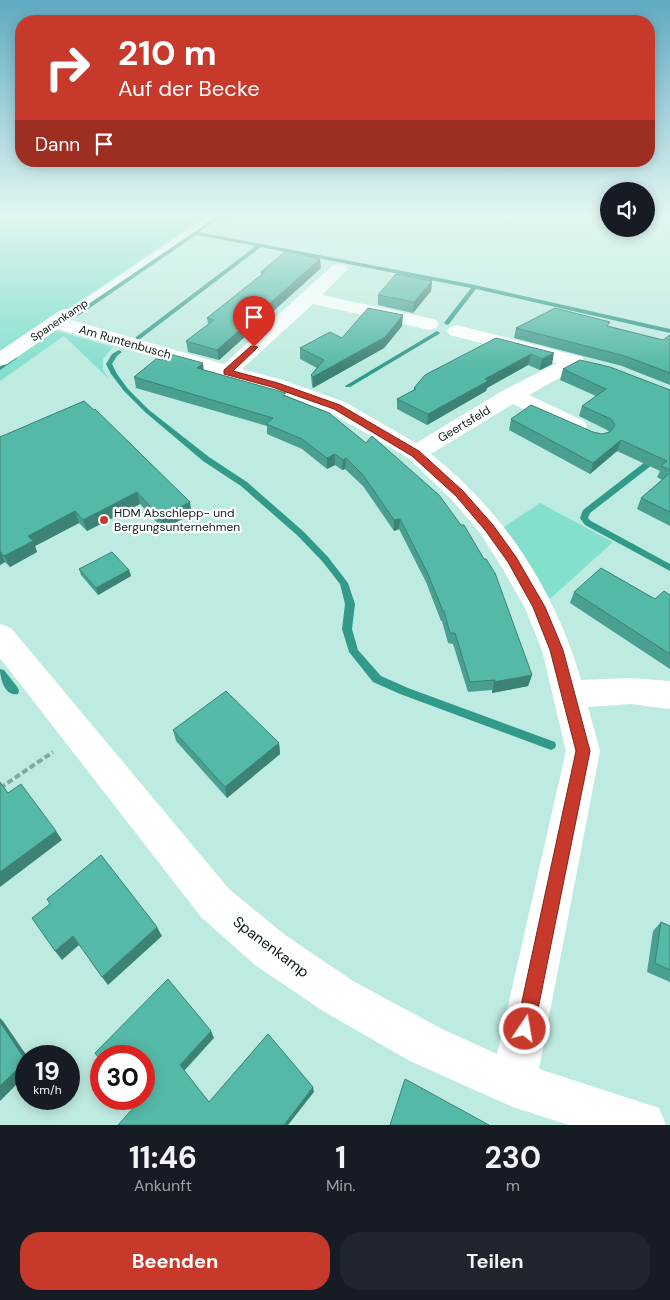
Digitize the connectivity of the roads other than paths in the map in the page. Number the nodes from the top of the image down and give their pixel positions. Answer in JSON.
{"nodes":[{"id":1,"x":140,"y":266,"type":"edge"},
{"id":2,"x":339,"y":269,"type":"dead end"},
{"id":3,"x":309,"y":298,"type":"junction"},
{"id":4,"x":60,"y":319,"type":"junction"},
{"id":5,"x":429,"y":324,"type":"dead end"},
{"id":6,"x":457,"y":331,"type":"dead end"},
{"id":7,"x":0,"y":360,"type":"edge"},
{"id":8,"x":227,"y":372,"type":"junction"},
{"id":9,"x":512,"y":395,"type":"junction"},
{"id":10,"x":598,"y":436,"type":"edge"},
{"id":11,"x":416,"y":453,"type":"junction"},
{"id":12,"x":0,"y":636,"type":"edge"},
{"id":13,"x":570,"y":694,"type":"junction"},
{"id":14,"x":670,"y":695,"type":"edge"},
{"id":15,"x":513,"y":1084,"type":"junction"},
{"id":16,"x":642,"y":1125,"type":"edge"}],
"edges":[{"from":1,"to":4,"type":"lane","name":"Spanenkamp"},
{"from":2,"to":3,"type":"street"},
{"from":3,"to":5,"type":"street"},
{"from":3,"to":8,"type":"street"},
{"from":4,"to":7,"type":"street","name":"Spanenkamp"},
{"from":4,"to":8,"type":"street","name":"Am Runtenbusch"},
{"from":6,"to":9,"type":"street","name":"Geertsfeld"},
{"from":8,"to":11,"type":"street","name":"Am Runtenbusch"},
{"from":9,"to":10,"type":"street"},
{"from":9,"to":11,"type":"street","name":"Geertsfeld"},
{"from":11,"to":13,"type":"street","name":"Am Runtenbusch"},
{"from":12,"to":15,"type":"street","name":"Spanenkamp"},
{"from":13,"to":14,"type":"street"},
{"from":13,"to":15,"type":"street","name":"Am Runtenbusch"},
{"from":15,"to":16,"type":"street","name":"Spanenkamp"}]}
